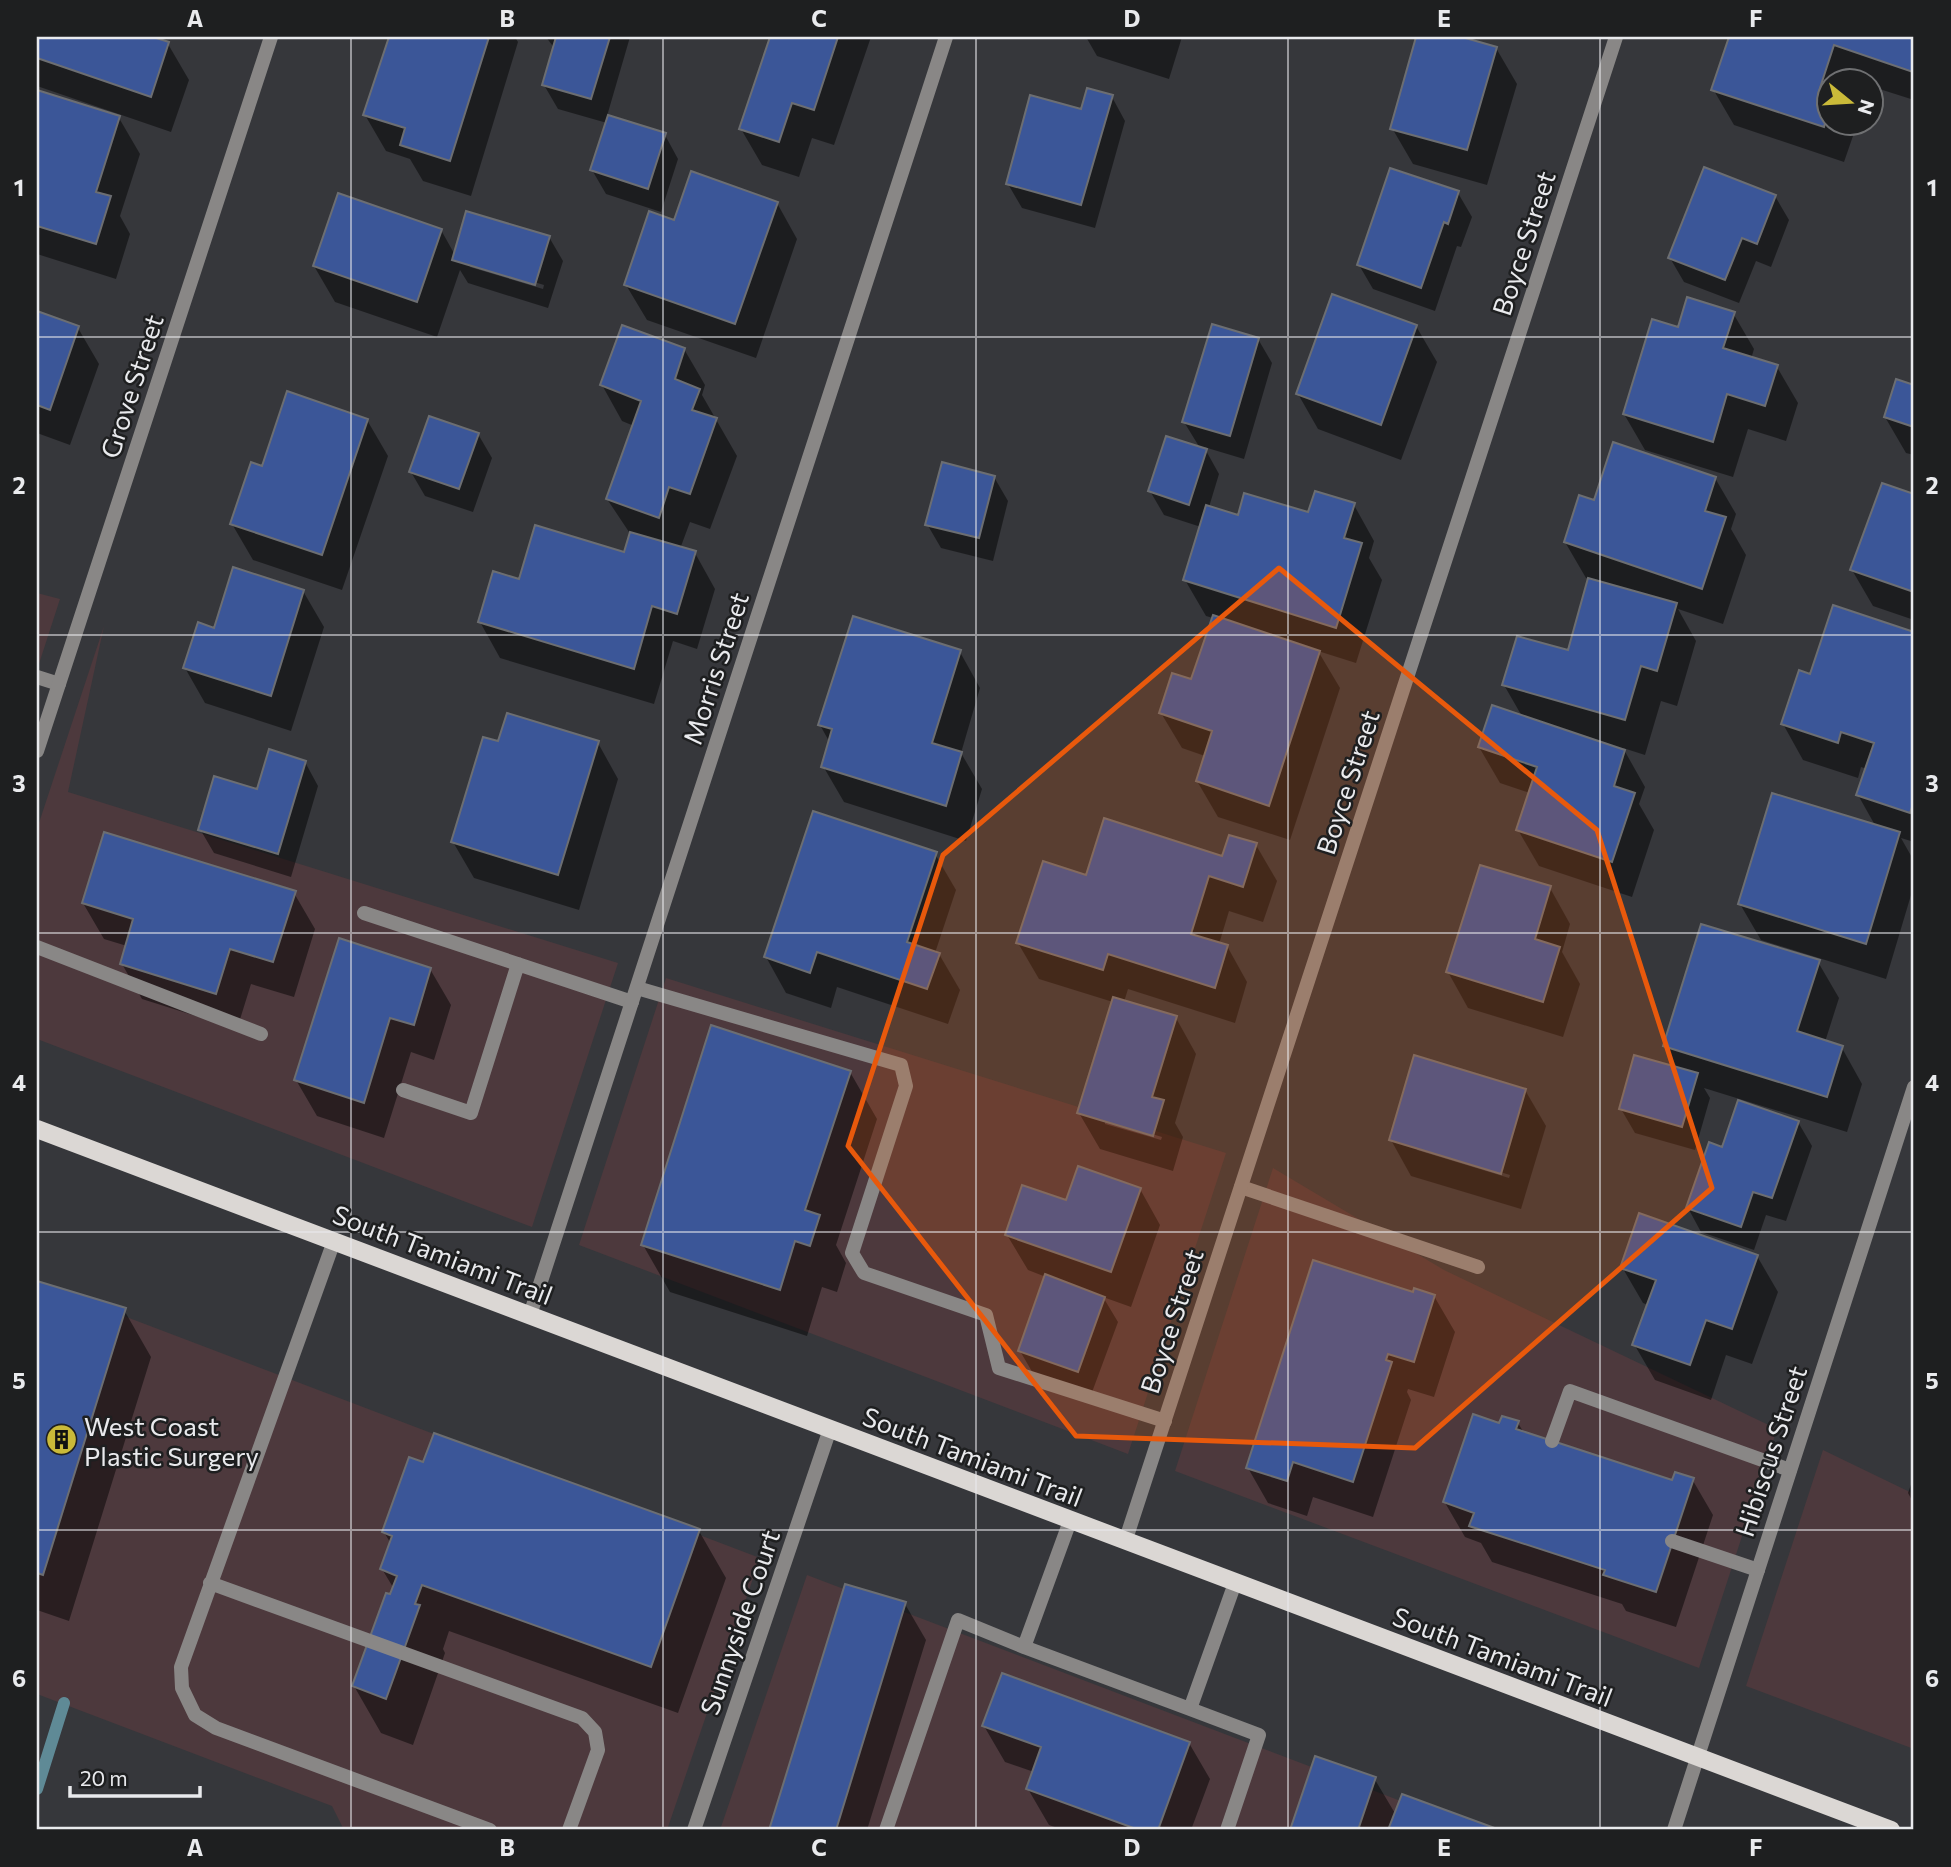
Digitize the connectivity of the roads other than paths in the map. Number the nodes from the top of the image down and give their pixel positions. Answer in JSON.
{"nodes":[{"id":1,"x":271,"y":37,"type":"edge"},
{"id":2,"x":946,"y":37,"type":"edge"},
{"id":3,"x":1616,"y":37,"type":"edge"},
{"id":4,"x":37,"y":677,"type":"edge"},
{"id":5,"x":59,"y":684,"type":"junction"},
{"id":6,"x":37,"y":751,"type":"edge"},
{"id":7,"x":364,"y":913,"type":"dead end"},
{"id":8,"x":37,"y":947,"type":"edge"},
{"id":9,"x":518,"y":964,"type":"junction"},
{"id":10,"x":637,"y":988,"type":"junction"},
{"id":11,"x":632,"y":1002,"type":"junction"},
{"id":12,"x":261,"y":1034,"type":"dead end"},
{"id":13,"x":1914,"y":1087,"type":"edge"},
{"id":14,"x":403,"y":1090,"type":"dead end"},
{"id":15,"x":37,"y":1129,"type":"edge"},
{"id":16,"x":1241,"y":1186,"type":"junction"},
{"id":17,"x":334,"y":1241,"type":"junction"},
{"id":18,"x":1478,"y":1267,"type":"dead end"},
{"id":19,"x":530,"y":1315,"type":"junction"},
{"id":20,"x":1165,"y":1421,"type":"junction"},
{"id":21,"x":830,"y":1429,"type":"junction"},
{"id":22,"x":1552,"y":1441,"type":"dead end"},
{"id":23,"x":1790,"y":1470,"type":"junction"},
{"id":24,"x":1070,"y":1521,"type":"junction"},
{"id":25,"x":1672,"y":1541,"type":"dead end"},
{"id":26,"x":1125,"y":1542,"type":"junction"},
{"id":27,"x":1758,"y":1570,"type":"junction"},
{"id":28,"x":210,"y":1583,"type":"junction"},
{"id":29,"x":1235,"y":1583,"type":"junction"},
{"id":30,"x":1024,"y":1647,"type":"junction"},
{"id":31,"x":1190,"y":1709,"type":"junction"},
{"id":32,"x":1697,"y":1757,"type":"junction"},
{"id":33,"x":490,"y":1830,"type":"edge"},
{"id":34,"x":569,"y":1830,"type":"edge"},
{"id":35,"x":694,"y":1830,"type":"edge"},
{"id":36,"x":886,"y":1830,"type":"edge"},
{"id":37,"x":1227,"y":1830,"type":"edge"},
{"id":38,"x":1674,"y":1830,"type":"edge"},
{"id":39,"x":1891,"y":1830,"type":"edge"}],
"edges":[{"from":1,"to":5,"type":"street","name":"Grove Street"},
{"from":2,"to":10,"type":"street","name":"Morris Street"},
{"from":3,"to":16,"type":"street","name":"Boyce Street"},
{"from":4,"to":5,"type":"street"},
{"from":5,"to":6,"type":"street","name":"Grove Street"},
{"from":7,"to":9,"type":"street"},
{"from":8,"to":12,"type":"street"},
{"from":9,"to":11,"type":"street"},
{"from":9,"to":14,"type":"street"},
{"from":10,"to":11,"type":"street","name":"Morris Street"},
{"from":10,"to":20,"type":"street"},
{"from":11,"to":19,"type":"street","name":"Morris Street"},
{"from":13,"to":23,"type":"street","name":"Hibiscus Street"},
{"from":15,"to":17,"type":"main road","name":"South Tamiami Trail"},
{"from":16,"to":18,"type":"street"},
{"from":16,"to":20,"type":"street","name":"Boyce Street"},
{"from":17,"to":19,"type":"main road","name":"South Tamiami Trail"},
{"from":17,"to":28,"type":"street"},
{"from":19,"to":21,"type":"main road","name":"South Tamiami Trail"},
{"from":20,"to":26,"type":"street","name":"Boyce Street"},
{"from":21,"to":24,"type":"main road","name":"South Tamiami Trail"},
{"from":21,"to":35,"type":"street","name":"Sunnyside Court"},
{"from":22,"to":23,"type":"street"},
{"from":23,"to":27,"type":"street","name":"Hibiscus Street"},
{"from":24,"to":26,"type":"main road","name":"South Tamiami Trail"},
{"from":24,"to":30,"type":"street"},
{"from":25,"to":27,"type":"street"},
{"from":26,"to":29,"type":"main road","name":"South Tamiami Trail"},
{"from":27,"to":32,"type":"street","name":"Hibiscus Street"},
{"from":28,"to":33,"type":"street"},
{"from":28,"to":34,"type":"street"},
{"from":29,"to":31,"type":"street"},
{"from":29,"to":32,"type":"main road","name":"South Tamiami Trail"},
{"from":30,"to":31,"type":"street"},
{"from":30,"to":36,"type":"street"},
{"from":31,"to":37,"type":"street"},
{"from":32,"to":38,"type":"street","name":"Hibiscus Street"},
{"from":32,"to":39,"type":"main road","name":"South Tamiami Trail"}]}
